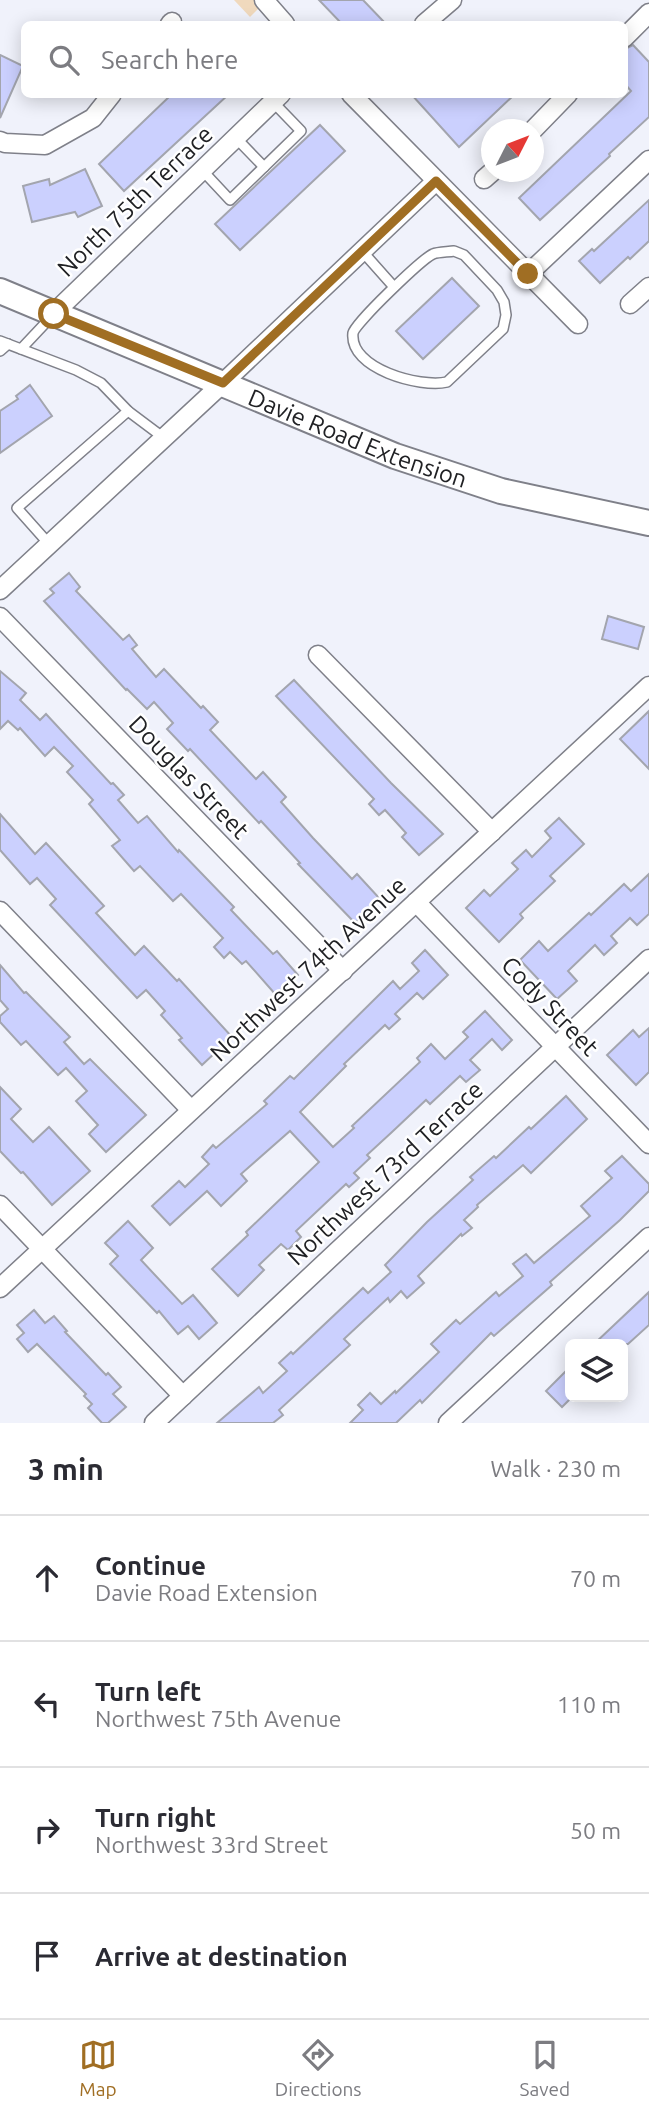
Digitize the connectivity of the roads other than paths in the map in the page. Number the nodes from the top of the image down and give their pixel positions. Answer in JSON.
{"nodes":[{"id":1,"x":264,"y":0,"type":"edge"},
{"id":2,"x":452,"y":0,"type":"edge"},
{"id":3,"x":649,"y":13,"type":"edge"},
{"id":4,"x":282,"y":21,"type":"edge"},
{"id":5,"x":428,"y":21,"type":"edge"},
{"id":6,"x":628,"y":35,"type":"edge"},
{"id":7,"x":109,"y":98,"type":"edge"},
{"id":8,"x":277,"y":98,"type":"edge"},
{"id":9,"x":355,"y":98,"type":"edge"},
{"id":10,"x":564,"y":98,"type":"edge"},
{"id":11,"x":544,"y":119,"type":"edge"},
{"id":12,"x":236,"y":138,"type":"junction"},
{"id":13,"x":0,"y":141,"type":"edge"},
{"id":14,"x":649,"y":160,"type":"edge"},
{"id":15,"x":264,"y":167,"type":"junction"},
{"id":16,"x":202,"y":170,"type":"junction"},
{"id":17,"x":436,"y":181,"type":"junction"},
{"id":18,"x":362,"y":251,"type":"junction"},
{"id":19,"x":528,"y":274,"type":"junction"},
{"id":20,"x":394,"y":287,"type":"junction"},
{"id":21,"x":649,"y":287,"type":"edge"},
{"id":22,"x":0,"y":291,"type":"edge"},
{"id":23,"x":630,"y":304,"type":"dead end"},
{"id":24,"x":54,"y":314,"type":"junction"},
{"id":25,"x":578,"y":324,"type":"dead end"},
{"id":26,"x":4,"y":343,"type":"edge"},
{"id":27,"x":20,"y":349,"type":"junction"},
{"id":28,"x":0,"y":351,"type":"edge"},
{"id":29,"x":223,"y":383,"type":"junction"},
{"id":30,"x":128,"y":411,"type":"junction"},
{"id":31,"x":164,"y":438,"type":"junction"},
{"id":32,"x":649,"y":523,"type":"edge"},
{"id":33,"x":49,"y":544,"type":"junction"},
{"id":34,"x":0,"y":590,"type":"edge"},
{"id":35,"x":0,"y":617,"type":"edge"},
{"id":36,"x":318,"y":655,"type":"dead end"},
{"id":37,"x":649,"y":686,"type":"edge"},
{"id":38,"x":492,"y":832,"type":"junction"},
{"id":39,"x":416,"y":902,"type":"junction"},
{"id":40,"x":0,"y":911,"type":"edge"},
{"id":41,"x":649,"y":959,"type":"edge"},
{"id":42,"x":343,"y":971,"type":"junction"},
{"id":43,"x":555,"y":1047,"type":"junction"},
{"id":44,"x":191,"y":1110,"type":"junction"},
{"id":45,"x":649,"y":1144,"type":"edge"},
{"id":46,"x":0,"y":1205,"type":"edge"},
{"id":47,"x":649,"y":1237,"type":"edge"},
{"id":48,"x":42,"y":1248,"type":"junction"},
{"id":49,"x":0,"y":1288,"type":"edge"},
{"id":50,"x":183,"y":1396,"type":"junction"},
{"id":51,"x":154,"y":1423,"type":"edge"},
{"id":52,"x":448,"y":1423,"type":"edge"}],
"edges":[{"from":1,"to":4,"type":"street"},
{"from":2,"to":5,"type":"street"},
{"from":3,"to":6,"type":"street"},
{"from":7,"to":13,"type":"street"},
{"from":8,"to":12,"type":"street","name":"North 75th Terrace"},
{"from":8,"to":15,"type":"lane"},
{"from":9,"to":17,"type":"street"},
{"from":10,"to":11,"type":"street"},
{"from":12,"to":15,"type":"lane"},
{"from":12,"to":16,"type":"street","name":"North 75th Terrace"},
{"from":14,"to":19,"type":"street"},
{"from":15,"to":16,"type":"lane"},
{"from":16,"to":24,"type":"street","name":"North 75th Terrace"},
{"from":17,"to":18,"type":"street"},
{"from":17,"to":19,"type":"street"},
{"from":18,"to":20,"type":"lane"},
{"from":18,"to":29,"type":"street"},
{"from":19,"to":25,"type":"street"},
{"from":20,"to":20,"type":"lane"},
{"from":21,"to":23,"type":"street"},
{"from":22,"to":24,"type":"main road","name":"Davie Road Extension"},
{"from":24,"to":27,"type":"lane"},
{"from":24,"to":29,"type":"main road","name":"Davie Road Extension"},
{"from":26,"to":27,"type":"lane"},
{"from":26,"to":28,"type":"lane"},
{"from":27,"to":30,"type":"lane"},
{"from":29,"to":31,"type":"street"},
{"from":29,"to":32,"type":"main road","name":"Davie Road Extension"},
{"from":30,"to":31,"type":"lane"},
{"from":30,"to":33,"type":"lane"},
{"from":31,"to":33,"type":"street"},
{"from":33,"to":34,"type":"street"},
{"from":35,"to":42,"type":"street","name":"Douglas Street"},
{"from":36,"to":38,"type":"street"},
{"from":37,"to":38,"type":"street","name":"Northwest 74th Avenue"},
{"from":38,"to":39,"type":"street","name":"Northwest 74th Avenue"},
{"from":39,"to":42,"type":"street","name":"Northwest 74th Avenue"},
{"from":39,"to":43,"type":"street","name":"Cody Street"},
{"from":40,"to":44,"type":"street"},
{"from":41,"to":43,"type":"street","name":"Northwest 73rd Terrace"},
{"from":42,"to":44,"type":"street","name":"Northwest 74th Avenue"},
{"from":43,"to":45,"type":"street","name":"Cody Street"},
{"from":43,"to":50,"type":"street","name":"Northwest 73rd Terrace"},
{"from":44,"to":48,"type":"street","name":"Northwest 74th Avenue"},
{"from":46,"to":48,"type":"street"},
{"from":47,"to":52,"type":"street"},
{"from":48,"to":49,"type":"street","name":"Northwest 74th Avenue"},
{"from":48,"to":50,"type":"street"},
{"from":50,"to":51,"type":"street","name":"Northwest 73rd Terrace"}]}
